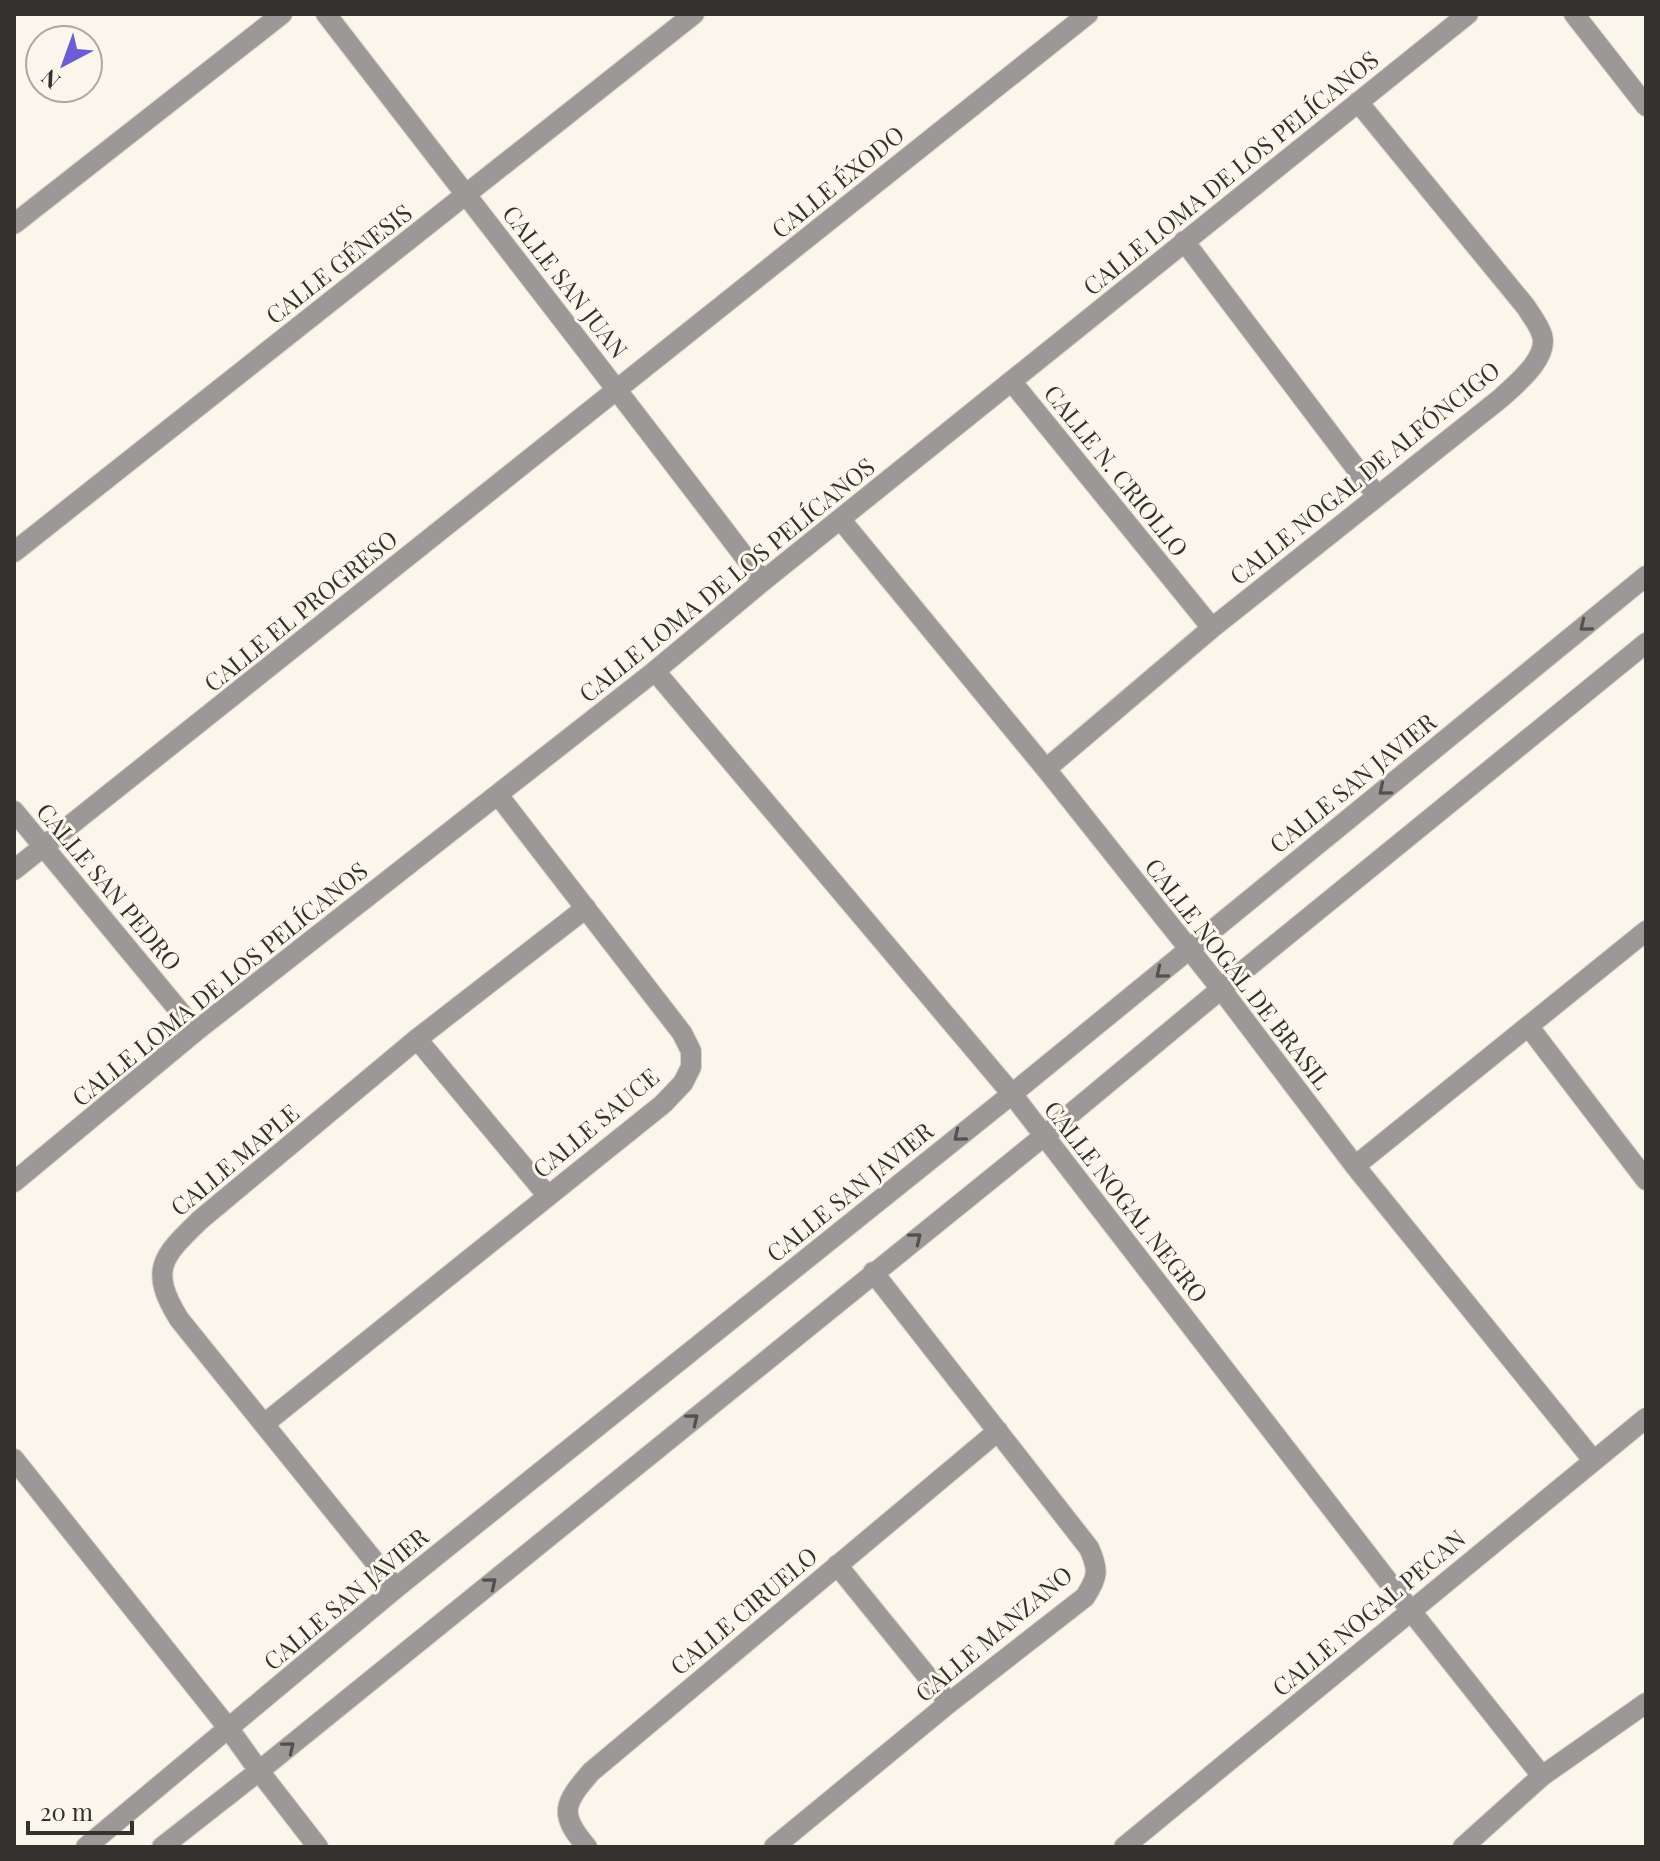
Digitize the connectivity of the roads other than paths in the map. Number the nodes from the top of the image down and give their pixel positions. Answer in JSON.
{"nodes":[{"id":1,"x":282,"y":14,"type":"edge"},
{"id":2,"x":326,"y":14,"type":"edge"},
{"id":3,"x":694,"y":14,"type":"edge"},
{"id":4,"x":1088,"y":14,"type":"edge"},
{"id":5,"x":1468,"y":14,"type":"edge"},
{"id":6,"x":1574,"y":14,"type":"edge"},
{"id":7,"x":1358,"y":102,"type":"junction"},
{"id":8,"x":1646,"y":106,"type":"edge"},
{"id":9,"x":465,"y":195,"type":"junction"},
{"id":10,"x":14,"y":224,"type":"edge"},
{"id":11,"x":1184,"y":241,"type":"junction"},
{"id":12,"x":1012,"y":382,"type":"junction"},
{"id":13,"x":618,"y":390,"type":"junction"},
{"id":14,"x":1377,"y":496,"type":"junction"},
{"id":15,"x":841,"y":520,"type":"junction"},
{"id":16,"x":14,"y":552,"type":"edge"},
{"id":17,"x":1646,"y":576,"type":"edge"},
{"id":18,"x":763,"y":581,"type":"junction"},
{"id":19,"x":1212,"y":628,"type":"junction"},
{"id":20,"x":1646,"y":643,"type":"edge"},
{"id":21,"x":655,"y":671,"type":"junction"},
{"id":22,"x":1046,"y":769,"type":"junction"},
{"id":23,"x":498,"y":795,"type":"junction"},
{"id":24,"x":14,"y":811,"type":"edge"},
{"id":25,"x":44,"y":847,"type":"junction"},
{"id":26,"x":14,"y":870,"type":"edge"},
{"id":27,"x":586,"y":908,"type":"junction"},
{"id":28,"x":1646,"y":931,"type":"edge"},
{"id":29,"x":1189,"y":950,"type":"junction"},
{"id":30,"x":1221,"y":989,"type":"junction"},
{"id":31,"x":1529,"y":1027,"type":"junction"},
{"id":32,"x":196,"y":1031,"type":"junction"},
{"id":33,"x":417,"y":1039,"type":"junction"},
{"id":34,"x":1012,"y":1094,"type":"junction"},
{"id":35,"x":1044,"y":1136,"type":"junction"},
{"id":36,"x":1355,"y":1166,"type":"junction"},
{"id":37,"x":1646,"y":1180,"type":"edge"},
{"id":38,"x":14,"y":1182,"type":"edge"},
{"id":39,"x":547,"y":1195,"type":"junction"},
{"id":40,"x":873,"y":1272,"type":"junction"},
{"id":41,"x":1646,"y":1418,"type":"edge"},
{"id":42,"x":264,"y":1424,"type":"junction"},
{"id":43,"x":998,"y":1431,"type":"junction"},
{"id":44,"x":14,"y":1459,"type":"edge"},
{"id":45,"x":1593,"y":1460,"type":"junction"},
{"id":46,"x":837,"y":1565,"type":"junction"},
{"id":47,"x":396,"y":1588,"type":"junction"},
{"id":48,"x":1411,"y":1611,"type":"junction"},
{"id":49,"x":949,"y":1703,"type":"junction"},
{"id":50,"x":1646,"y":1703,"type":"edge"},
{"id":51,"x":229,"y":1729,"type":"junction"},
{"id":52,"x":259,"y":1771,"type":"junction"},
{"id":53,"x":1542,"y":1776,"type":"junction"},
{"id":54,"x":1469,"y":1845,"type":"edge"},
{"id":55,"x":86,"y":1847,"type":"edge"},
{"id":56,"x":162,"y":1847,"type":"edge"},
{"id":57,"x":318,"y":1847,"type":"edge"},
{"id":58,"x":587,"y":1847,"type":"edge"},
{"id":59,"x":774,"y":1847,"type":"edge"},
{"id":60,"x":1124,"y":1847,"type":"edge"}],
"edges":[{"from":1,"to":10,"type":"street"},
{"from":2,"to":9,"type":"street","name":"CALLE SAN JUAN"},
{"from":3,"to":9,"type":"street","name":"CALLE GÉNESIS"},
{"from":4,"to":13,"type":"street","name":"CALLE ÉXODO"},
{"from":5,"to":7,"type":"street","name":"CALLE LOMA DE LOS PELÍCANOS"},
{"from":6,"to":8,"type":"street"},
{"from":7,"to":11,"type":"street","name":"CALLE LOMA DE LOS PELÍCANOS"},
{"from":7,"to":14,"type":"street","name":"CALLE NOGAL DE ALFÓNCIGO"},
{"from":9,"to":13,"type":"street","name":"CALLE SAN JUAN"},
{"from":9,"to":16,"type":"street","name":"CALLE GÉNESIS"},
{"from":11,"to":12,"type":"street","name":"CALLE LOMA DE LOS PELÍCANOS"},
{"from":11,"to":14,"type":"street"},
{"from":12,"to":15,"type":"street","name":"CALLE LOMA DE LOS PELÍCANOS"},
{"from":12,"to":19,"type":"street","name":"CALLE N. CRIOLLO"},
{"from":13,"to":18,"type":"street","name":"CALLE SAN JUAN"},
{"from":13,"to":25,"type":"street","name":"CALLE EL PROGRESO"},
{"from":14,"to":19,"type":"street","name":"CALLE NOGAL DE ALFÓNCIGO"},
{"from":15,"to":18,"type":"street","name":"CALLE LOMA DE LOS PELÍCANOS"},
{"from":15,"to":22,"type":"street","name":"CALLE NOGAL DE BRASIL"},
{"from":17,"to":29,"type":"street","name":"CALLE SAN JAVIER","one_way":true},
{"from":18,"to":21,"type":"street","name":"CALLE LOMA DE LOS PELÍCANOS"},
{"from":19,"to":22,"type":"street","name":"CALLE NOGAL DE ALFÓNCIGO"},
{"from":20,"to":30,"type":"street"},
{"from":21,"to":23,"type":"street","name":"CALLE LOMA DE LOS PELÍCANOS"},
{"from":21,"to":34,"type":"street","name":"CALLE NOGAL NEGRO"},
{"from":22,"to":29,"type":"street","name":"CALLE NOGAL DE BRASIL"},
{"from":23,"to":27,"type":"street","name":"CALLE SAUCE"},
{"from":23,"to":32,"type":"street","name":"CALLE LOMA DE LOS PELÍCANOS"},
{"from":24,"to":25,"type":"street","name":"CALLE SAN PEDRO"},
{"from":25,"to":26,"type":"street","name":"CALLE EL PROGRESO"},
{"from":25,"to":32,"type":"street","name":"CALLE SAN PEDRO"},
{"from":27,"to":33,"type":"street","name":"CALLE MAPLE"},
{"from":27,"to":39,"type":"street","name":"CALLE SAUCE"},
{"from":28,"to":31,"type":"street"},
{"from":29,"to":30,"type":"street","name":"CALLE NOGAL DE BRASIL"},
{"from":29,"to":34,"type":"street","name":"CALLE SAN JAVIER","one_way":true},
{"from":30,"to":35,"type":"street"},
{"from":30,"to":36,"type":"street","name":"CALLE NOGAL DE BRASIL"},
{"from":31,"to":36,"type":"street"},
{"from":31,"to":37,"type":"street"},
{"from":32,"to":38,"type":"street","name":"CALLE LOMA DE LOS PELÍCANOS"},
{"from":33,"to":39,"type":"street"},
{"from":33,"to":42,"type":"street","name":"CALLE MAPLE"},
{"from":34,"to":35,"type":"street","name":"CALLE NOGAL NEGRO"},
{"from":34,"to":47,"type":"street","name":"CALLE SAN JAVIER","one_way":true},
{"from":40,"to":35,"type":"street","one_way":true},
{"from":35,"to":48,"type":"street","name":"CALLE NOGAL NEGRO"},
{"from":36,"to":45,"type":"street","name":"CALLE NOGAL DE BRASIL"},
{"from":39,"to":42,"type":"street","name":"CALLE SAUCE"},
{"from":40,"to":43,"type":"street","name":"CALLE MANZANO"},
{"from":52,"to":40,"type":"street","one_way":true},
{"from":41,"to":45,"type":"street","name":"CALLE NOGAL PECAN"},
{"from":42,"to":47,"type":"street","name":"CALLE MAPLE"},
{"from":43,"to":46,"type":"street","name":"CALLE CIRUELO"},
{"from":43,"to":49,"type":"street","name":"CALLE MANZANO"},
{"from":44,"to":51,"type":"street"},
{"from":45,"to":48,"type":"street","name":"CALLE NOGAL PECAN"},
{"from":46,"to":49,"type":"street"},
{"from":46,"to":58,"type":"street","name":"CALLE CIRUELO"},
{"from":47,"to":51,"type":"street","name":"CALLE SAN JAVIER"},
{"from":48,"to":53,"type":"street","name":"CALLE NOGAL NEGRO"},
{"from":48,"to":60,"type":"street","name":"CALLE NOGAL PECAN"},
{"from":49,"to":59,"type":"street","name":"CALLE MANZANO"},
{"from":50,"to":53,"type":"street"},
{"from":51,"to":52,"type":"street"},
{"from":51,"to":55,"type":"street","name":"CALLE SAN JAVIER"},
{"from":52,"to":56,"type":"street"},
{"from":52,"to":57,"type":"street"},
{"from":53,"to":54,"type":"street"}]}
